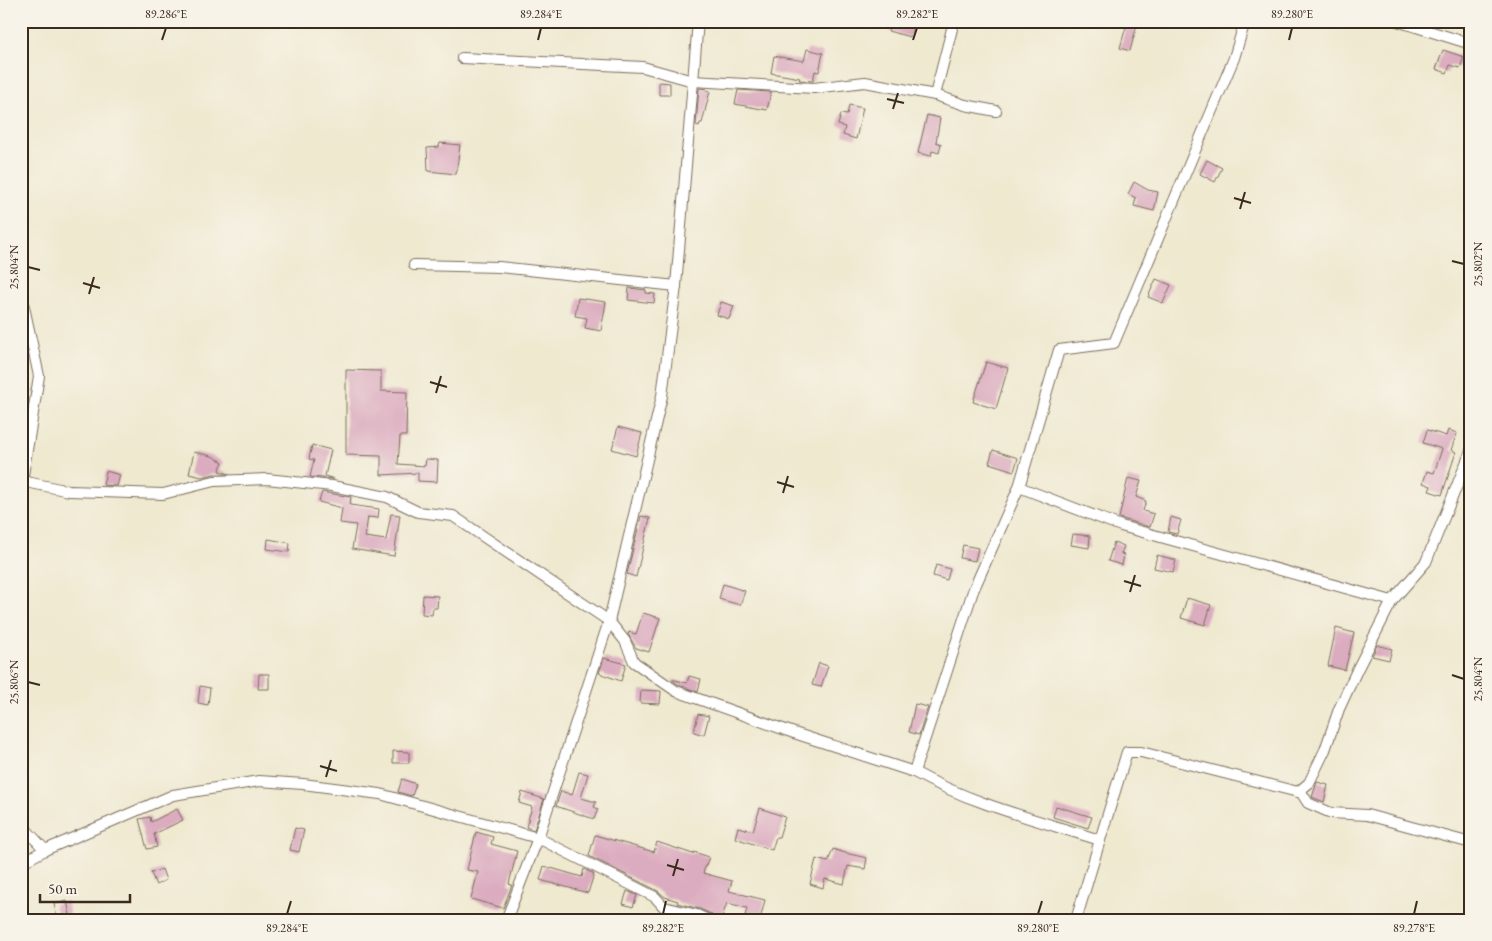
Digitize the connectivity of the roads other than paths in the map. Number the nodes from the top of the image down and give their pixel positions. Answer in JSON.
{"nodes":[{"id":1,"x":698,"y":21,"type":"edge"},
{"id":2,"x":954,"y":21,"type":"edge"},
{"id":3,"x":1245,"y":21,"type":"edge"},
{"id":4,"x":1397,"y":21,"type":"edge"},
{"id":5,"x":1471,"y":44,"type":"edge"},
{"id":6,"x":462,"y":58,"type":"dead end"},
{"id":7,"x":693,"y":82,"type":"junction"},
{"id":8,"x":935,"y":96,"type":"junction"},
{"id":9,"x":996,"y":111,"type":"dead end"},
{"id":10,"x":21,"y":229,"type":"edge"},
{"id":11,"x":21,"y":240,"type":"edge"},
{"id":12,"x":414,"y":264,"type":"dead end"},
{"id":13,"x":676,"y":286,"type":"junction"},
{"id":14,"x":21,"y":293,"type":"edge"},
{"id":15,"x":1471,"y":451,"type":"edge"},
{"id":16,"x":1019,"y":487,"type":"junction"},
{"id":17,"x":1392,"y":601,"type":"junction"},
{"id":18,"x":609,"y":621,"type":"junction"},
{"id":19,"x":914,"y":772,"type":"junction"},
{"id":20,"x":1298,"y":792,"type":"junction"},
{"id":21,"x":21,"y":824,"type":"edge"},
{"id":22,"x":538,"y":838,"type":"junction"},
{"id":23,"x":1100,"y":840,"type":"junction"},
{"id":24,"x":1471,"y":843,"type":"edge"},
{"id":25,"x":45,"y":850,"type":"junction"},
{"id":26,"x":21,"y":864,"type":"edge"},
{"id":27,"x":506,"y":920,"type":"edge"},
{"id":28,"x":708,"y":920,"type":"edge"},
{"id":29,"x":1076,"y":920,"type":"edge"}],
"edges":[{"from":1,"to":7,"type":"street"},
{"from":2,"to":8,"type":"street"},
{"from":3,"to":16,"type":"street"},
{"from":4,"to":5,"type":"street"},
{"from":6,"to":7,"type":"street"},
{"from":7,"to":8,"type":"street"},
{"from":7,"to":13,"type":"street"},
{"from":8,"to":9,"type":"street"},
{"from":10,"to":11,"type":"street"},
{"from":12,"to":13,"type":"street"},
{"from":13,"to":18,"type":"street"},
{"from":14,"to":18,"type":"street"},
{"from":15,"to":17,"type":"street"},
{"from":16,"to":17,"type":"street"},
{"from":16,"to":19,"type":"street"},
{"from":17,"to":20,"type":"street"},
{"from":18,"to":19,"type":"street"},
{"from":18,"to":22,"type":"street"},
{"from":19,"to":23,"type":"street"},
{"from":20,"to":23,"type":"street"},
{"from":20,"to":24,"type":"street"},
{"from":21,"to":25,"type":"street"},
{"from":22,"to":25,"type":"street"},
{"from":22,"to":27,"type":"street"},
{"from":22,"to":28,"type":"street"},
{"from":23,"to":29,"type":"street"},
{"from":25,"to":26,"type":"street"}]}
